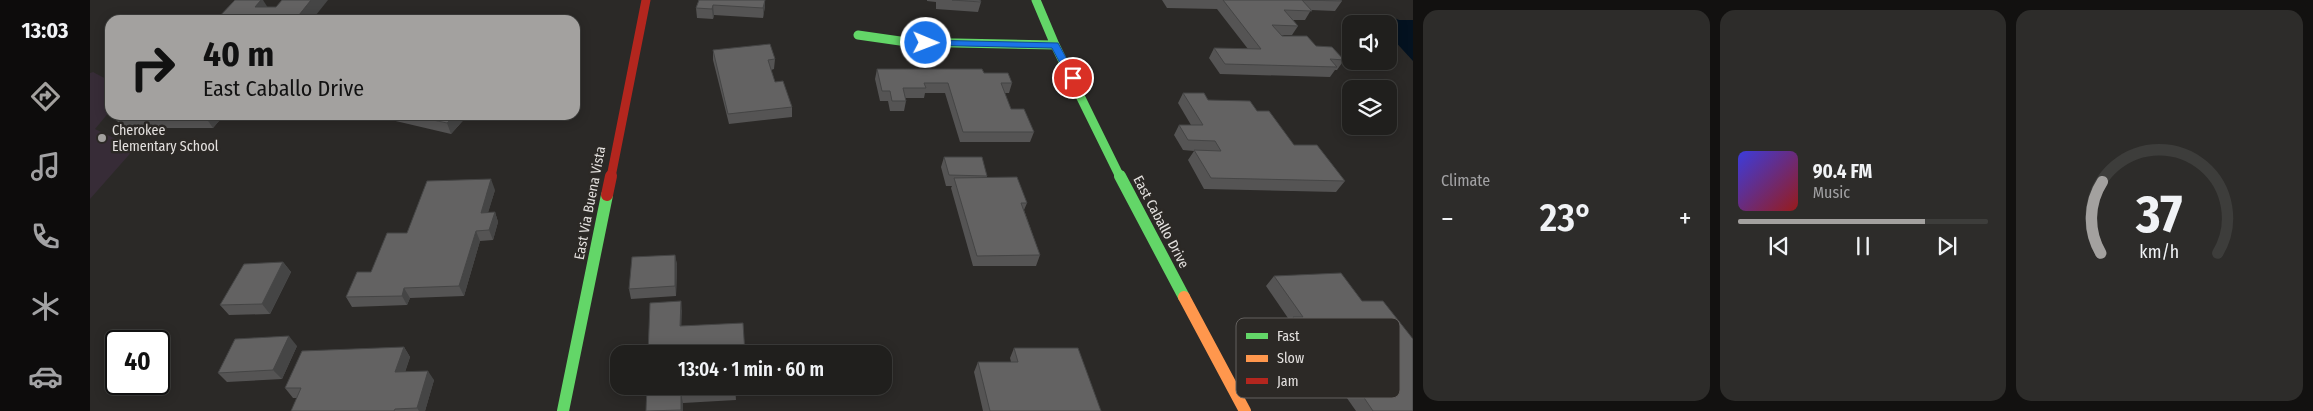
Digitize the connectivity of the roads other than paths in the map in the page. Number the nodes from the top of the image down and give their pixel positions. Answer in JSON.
{"nodes":[{"id":1,"x":646,"y":0,"type":"edge"},
{"id":2,"x":1036,"y":0,"type":"edge"},
{"id":3,"x":858,"y":35,"type":"dead end"},
{"id":4,"x":1055,"y":45,"type":"junction"},
{"id":5,"x":1236,"y":394,"type":"edge"},
{"id":6,"x":1238,"y":398,"type":"edge"},
{"id":7,"x":563,"y":411,"type":"edge"},
{"id":8,"x":1245,"y":411,"type":"edge"}],
"edges":[{"from":1,"to":7,"type":"street","name":"East Via Buena Vista"},
{"from":2,"to":4,"type":"street","name":"East Caballo Drive"},
{"from":3,"to":4,"type":"street"},
{"from":4,"to":5,"type":"street","name":"East Caballo Drive"},
{"from":6,"to":8,"type":"street","name":"East Caballo Drive"}]}
